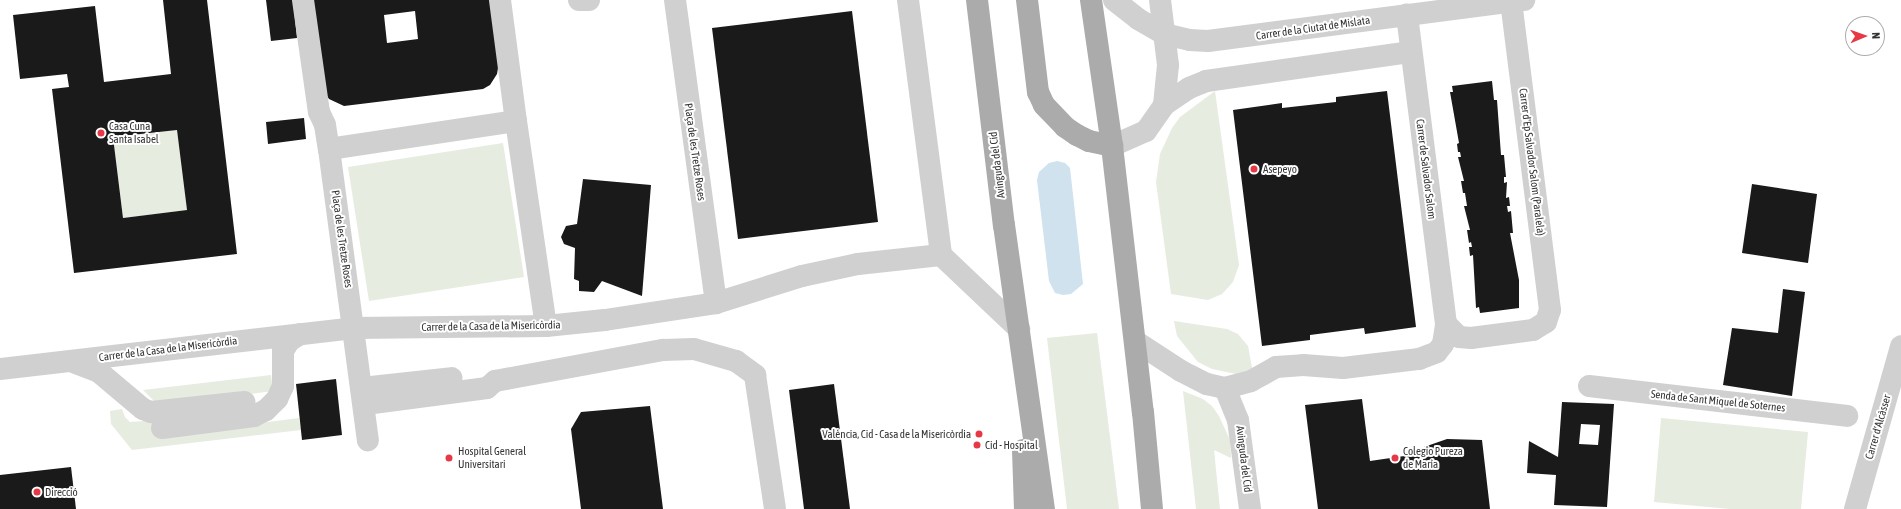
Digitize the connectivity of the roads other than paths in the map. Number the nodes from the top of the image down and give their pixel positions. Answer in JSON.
{"nodes":[{"id":1,"x":303,"y":0,"type":"edge"},
{"id":2,"x":500,"y":0,"type":"edge"},
{"id":3,"x":579,"y":0,"type":"edge"},
{"id":4,"x":589,"y":0,"type":"edge"},
{"id":5,"x":675,"y":0,"type":"edge"},
{"id":6,"x":908,"y":0,"type":"edge"},
{"id":7,"x":977,"y":0,"type":"edge"},
{"id":8,"x":1027,"y":0,"type":"edge"},
{"id":9,"x":1091,"y":0,"type":"edge"},
{"id":10,"x":1114,"y":0,"type":"edge"},
{"id":11,"x":1160,"y":0,"type":"edge"},
{"id":12,"x":1517,"y":1,"type":"edge"},
{"id":13,"x":1407,"y":14,"type":"junction"},
{"id":14,"x":1164,"y":34,"type":"junction"},
{"id":15,"x":1411,"y":52,"type":"junction"},
{"id":16,"x":1164,"y":106,"type":"junction"},
{"id":17,"x":516,"y":121,"type":"junction"},
{"id":18,"x":1112,"y":146,"type":"junction"},
{"id":19,"x":329,"y":149,"type":"junction"},
{"id":20,"x":940,"y":255,"type":"junction"},
{"id":21,"x":716,"y":303,"type":"junction"},
{"id":22,"x":1446,"y":324,"type":"junction"},
{"id":23,"x":546,"y":326,"type":"junction"},
{"id":24,"x":354,"y":328,"type":"junction"},
{"id":25,"x":1019,"y":329,"type":"junction"},
{"id":26,"x":300,"y":334,"type":"junction"},
{"id":27,"x":1134,"y":341,"type":"junction"},
{"id":28,"x":1901,"y":346,"type":"edge"},
{"id":29,"x":68,"y":361,"type":"junction"},
{"id":30,"x":0,"y":369,"type":"edge"},
{"id":31,"x":1589,"y":386,"type":"dead end"},
{"id":32,"x":1225,"y":388,"type":"junction"},
{"id":33,"x":372,"y":395,"type":"dead end"},
{"id":34,"x":244,"y":402,"type":"dead end"},
{"id":35,"x":1143,"y":412,"type":"junction"},
{"id":36,"x":1847,"y":416,"type":"dead end"},
{"id":37,"x":162,"y":428,"type":"dead end"},
{"id":38,"x":368,"y":440,"type":"dead end"},
{"id":39,"x":775,"y":509,"type":"edge"},
{"id":40,"x":1025,"y":509,"type":"edge"},
{"id":41,"x":1044,"y":509,"type":"edge"},
{"id":42,"x":1152,"y":509,"type":"edge"},
{"id":43,"x":1161,"y":509,"type":"edge"},
{"id":44,"x":1250,"y":509,"type":"edge"},
{"id":45,"x":1855,"y":509,"type":"edge"}],
"edges":[{"from":1,"to":19,"type":"street","name":"Plaça de les Tretze Roses"},
{"from":2,"to":17,"type":"street"},
{"from":3,"to":4,"type":"street"},
{"from":5,"to":21,"type":"street","name":"Plaça de les Tretze Roses"},
{"from":6,"to":20,"type":"street"},
{"from":7,"to":25,"type":"main road","name":"Avinguda del Cid"},
{"from":8,"to":18,"type":"main road"},
{"from":9,"to":18,"type":"main road"},
{"from":10,"to":14,"type":"street","name":"Carrer de la Ciutat de Mislata"},
{"from":11,"to":14,"type":"street"},
{"from":12,"to":13,"type":"street","name":"Carrer de la Ciutat de Mislata"},
{"from":12,"to":22,"type":"street","name":"Carrer d'Ep Salvador Salom (Paralela)"},
{"from":13,"to":14,"type":"street","name":"Carrer de la Ciutat de Mislata"},
{"from":13,"to":15,"type":"street","name":"Carrer de Salvador Salom"},
{"from":14,"to":16,"type":"street"},
{"from":15,"to":16,"type":"street"},
{"from":15,"to":22,"type":"street","name":"Carrer de Salvador Salom"},
{"from":16,"to":18,"type":"street"},
{"from":17,"to":19,"type":"street"},
{"from":17,"to":23,"type":"street"},
{"from":18,"to":27,"type":"main road"},
{"from":19,"to":24,"type":"street","name":"Plaça de les Tretze Roses"},
{"from":20,"to":21,"type":"street","name":"Carrer de la Casa de la Misericòrdia"},
{"from":20,"to":25,"type":"street"},
{"from":21,"to":23,"type":"street","name":"Carrer de la Casa de la Misericòrdia"},
{"from":22,"to":32,"type":"street"},
{"from":23,"to":24,"type":"street","name":"Carrer de la Casa de la Misericòrdia"},
{"from":24,"to":26,"type":"street","name":"Carrer de la Casa de la Misericòrdia"},
{"from":24,"to":38,"type":"street","name":"Plaça de les Tretze Roses"},
{"from":25,"to":40,"type":"main road","name":"Avinguda del Cid"},
{"from":25,"to":41,"type":"main road","name":"Avinguda del Cid"},
{"from":26,"to":29,"type":"street","name":"Carrer de la Casa de la Misericòrdia"},
{"from":26,"to":37,"type":"street"},
{"from":27,"to":32,"type":"street"},
{"from":27,"to":35,"type":"main road"},
{"from":28,"to":45,"type":"street","name":"Carrer d'Alcàsser"},
{"from":29,"to":30,"type":"street","name":"Carrer de la Casa de la Misericòrdia"},
{"from":29,"to":34,"type":"street"},
{"from":31,"to":36,"type":"street","name":"Senda de Sant Miquel de Soternes"},
{"from":32,"to":44,"type":"street","name":"Avinguda del Cid"},
{"from":33,"to":39,"type":"street"},
{"from":35,"to":42,"type":"main road"},
{"from":35,"to":43,"type":"main road"}]}
